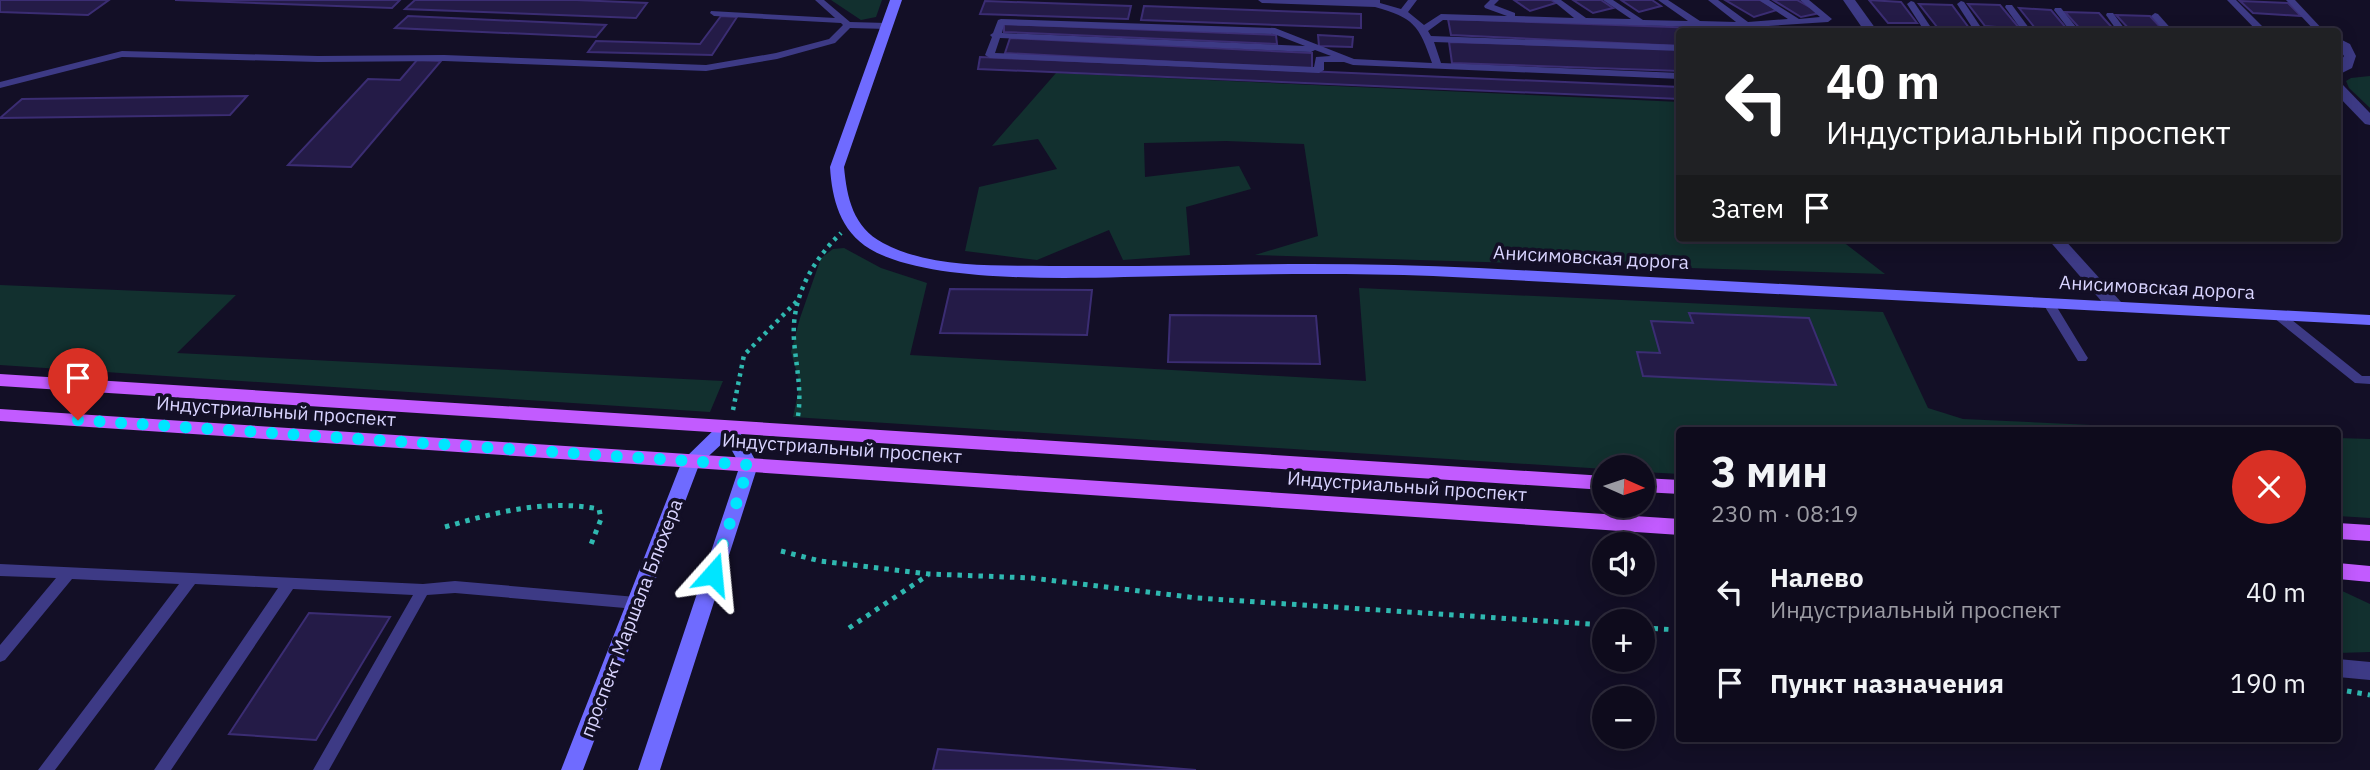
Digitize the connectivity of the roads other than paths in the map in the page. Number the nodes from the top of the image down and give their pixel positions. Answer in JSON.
{"nodes":[{"id":1,"x":819,"y":0,"type":"edge"},
{"id":2,"x":896,"y":0,"type":"edge"},
{"id":3,"x":1262,"y":0,"type":"edge"},
{"id":4,"x":1413,"y":0,"type":"edge"},
{"id":5,"x":1495,"y":0,"type":"edge"},
{"id":6,"x":1556,"y":0,"type":"edge"},
{"id":7,"x":1607,"y":0,"type":"edge"},
{"id":8,"x":1662,"y":0,"type":"edge"},
{"id":9,"x":1712,"y":0,"type":"edge"},
{"id":10,"x":1763,"y":0,"type":"edge"},
{"id":11,"x":1804,"y":0,"type":"edge"},
{"id":12,"x":1849,"y":0,"type":"edge"},
{"id":13,"x":2231,"y":0,"type":"edge"},
{"id":14,"x":2290,"y":0,"type":"edge"},
{"id":15,"x":1376,"y":2,"type":"edge"},
{"id":16,"x":1911,"y":4,"type":"dead end"},
{"id":17,"x":1961,"y":4,"type":"dead end"},
{"id":18,"x":2009,"y":7,"type":"dead end"},
{"id":19,"x":2058,"y":10,"type":"dead end"},
{"id":20,"x":1403,"y":12,"type":"junction"},
{"id":21,"x":714,"y":13,"type":"dead end"},
{"id":22,"x":2110,"y":15,"type":"dead end"},
{"id":23,"x":2155,"y":16,"type":"dead end"},
{"id":24,"x":1523,"y":19,"type":"junction"},
{"id":25,"x":1585,"y":21,"type":"junction"},
{"id":26,"x":1642,"y":22,"type":"junction"},
{"id":27,"x":1798,"y":22,"type":"junction"},
{"id":28,"x":844,"y":23,"type":"junction"},
{"id":29,"x":1699,"y":24,"type":"junction"},
{"id":30,"x":887,"y":26,"type":"junction"},
{"id":31,"x":1750,"y":28,"type":"edge"},
{"id":32,"x":1869,"y":28,"type":"edge"},
{"id":33,"x":1927,"y":28,"type":"edge"},
{"id":34,"x":1977,"y":28,"type":"edge"},
{"id":35,"x":2025,"y":28,"type":"edge"},
{"id":36,"x":2074,"y":28,"type":"edge"},
{"id":37,"x":2120,"y":28,"type":"edge"},
{"id":38,"x":2166,"y":28,"type":"edge"},
{"id":39,"x":2257,"y":28,"type":"edge"},
{"id":40,"x":2318,"y":28,"type":"edge"},
{"id":41,"x":1425,"y":29,"type":"junction"},
{"id":42,"x":995,"y":35,"type":"junction"},
{"id":43,"x":1429,"y":39,"type":"junction"},
{"id":44,"x":2341,"y":44,"type":"edge"},
{"id":45,"x":1676,"y":48,"type":"edge"},
{"id":46,"x":1322,"y":49,"type":"junction"},
{"id":47,"x":1345,"y":59,"type":"junction"},
{"id":48,"x":1438,"y":67,"type":"junction"},
{"id":49,"x":2341,"y":69,"type":"edge"},
{"id":50,"x":1676,"y":76,"type":"edge"},
{"id":51,"x":0,"y":85,"type":"edge"},
{"id":52,"x":2341,"y":91,"type":"edge"},
{"id":53,"x":2370,"y":121,"type":"edge"},
{"id":54,"x":2059,"y":242,"type":"edge"},
{"id":55,"x":2048,"y":302,"type":"junction"},
{"id":56,"x":2115,"y":306,"type":"junction"},
{"id":57,"x":2278,"y":315,"type":"junction"},
{"id":58,"x":2370,"y":320,"type":"edge"},
{"id":59,"x":2082,"y":359,"type":"dead end"},
{"id":60,"x":0,"y":380,"type":"edge"},
{"id":61,"x":2370,"y":380,"type":"edge"},
{"id":62,"x":0,"y":415,"type":"edge"},
{"id":63,"x":728,"y":427,"type":"junction"},
{"id":64,"x":691,"y":461,"type":"junction"},
{"id":65,"x":749,"y":465,"type":"junction"},
{"id":66,"x":1592,"y":482,"type":"edge"},
{"id":67,"x":1656,"y":486,"type":"edge"},
{"id":68,"x":1676,"y":487,"type":"edge"},
{"id":69,"x":1676,"y":527,"type":"edge"},
{"id":70,"x":2341,"y":531,"type":"edge"},
{"id":71,"x":2370,"y":533,"type":"edge"},
{"id":72,"x":0,"y":570,"type":"edge"},
{"id":73,"x":2341,"y":571,"type":"edge"},
{"id":74,"x":69,"y":573,"type":"junction"},
{"id":75,"x":2370,"y":573,"type":"edge"},
{"id":76,"x":191,"y":579,"type":"junction"},
{"id":77,"x":289,"y":583,"type":"junction"},
{"id":78,"x":423,"y":590,"type":"junction"},
{"id":79,"x":636,"y":603,"type":"junction"},
{"id":80,"x":0,"y":656,"type":"edge"},
{"id":81,"x":2341,"y":668,"type":"edge"},
{"id":82,"x":2370,"y":671,"type":"edge"},
{"id":83,"x":46,"y":770,"type":"edge"},
{"id":84,"x":162,"y":770,"type":"edge"},
{"id":85,"x":321,"y":770,"type":"edge"},
{"id":86,"x":572,"y":770,"type":"edge"},
{"id":87,"x":649,"y":770,"type":"edge"}],
"edges":[{"from":1,"to":28,"type":"lane"},
{"from":2,"to":30,"type":"street"},
{"from":3,"to":15,"type":"lane"},
{"from":4,"to":20,"type":"lane"},
{"from":5,"to":24,"type":"lane"},
{"from":6,"to":25,"type":"lane"},
{"from":7,"to":26,"type":"lane"},
{"from":8,"to":29,"type":"lane"},
{"from":9,"to":31,"type":"lane"},
{"from":10,"to":27,"type":"lane"},
{"from":11,"to":27,"type":"lane"},
{"from":12,"to":32,"type":"street"},
{"from":13,"to":39,"type":"lane"},
{"from":14,"to":40,"type":"lane"},
{"from":15,"to":20,"type":"lane"},
{"from":16,"to":33,"type":"lane"},
{"from":17,"to":34,"type":"lane"},
{"from":18,"to":35,"type":"lane"},
{"from":19,"to":36,"type":"lane"},
{"from":20,"to":41,"type":"lane"},
{"from":21,"to":28,"type":"lane"},
{"from":22,"to":37,"type":"lane"},
{"from":23,"to":38,"type":"lane"},
{"from":24,"to":25,"type":"lane"},
{"from":24,"to":41,"type":"lane"},
{"from":25,"to":26,"type":"lane"},
{"from":26,"to":29,"type":"lane"},
{"from":27,"to":31,"type":"lane"},
{"from":28,"to":30,"type":"lane"},
{"from":28,"to":51,"type":"lane"},
{"from":29,"to":31,"type":"lane"},
{"from":30,"to":55,"type":"street","name":"Анисимовская дорога"},
{"from":41,"to":43,"type":"lane"},
{"from":42,"to":46,"type":"lane"},
{"from":42,"to":46,"type":"lane"},
{"from":42,"to":47,"type":"lane"},
{"from":43,"to":45,"type":"lane"},
{"from":43,"to":48,"type":"lane"},
{"from":44,"to":49,"type":"street"},
{"from":46,"to":47,"type":"lane"},
{"from":47,"to":48,"type":"lane"},
{"from":48,"to":50,"type":"lane"},
{"from":52,"to":53,"type":"street"},
{"from":54,"to":56,"type":"street"},
{"from":55,"to":56,"type":"street","name":"Анисимовская дорога"},
{"from":55,"to":59,"type":"lane"},
{"from":56,"to":57,"type":"street","name":"Анисимовская дорога"},
{"from":57,"to":58,"type":"street","name":"Анисимовская дорога"},
{"from":57,"to":61,"type":"lane"},
{"from":60,"to":63,"type":"main road","name":"Индустриальный проспект"},
{"from":62,"to":64,"type":"main road","name":"Индустриальный проспект"},
{"from":63,"to":64,"type":"street","name":"проспект Маршала Блюхера"},
{"from":63,"to":65,"type":"street"},
{"from":63,"to":66,"type":"main road","name":"Индустриальный проспект"},
{"from":64,"to":65,"type":"main road","name":"Индустриальный проспект"},
{"from":64,"to":79,"type":"street","name":"проспект Маршала Блюхера"},
{"from":65,"to":69,"type":"main road","name":"Индустриальный проспект"},
{"from":65,"to":87,"type":"street"},
{"from":67,"to":68,"type":"main road"},
{"from":70,"to":71,"type":"main road"},
{"from":72,"to":74,"type":"lane"},
{"from":73,"to":75,"type":"main road"},
{"from":74,"to":76,"type":"lane"},
{"from":74,"to":80,"type":"lane"},
{"from":76,"to":77,"type":"lane"},
{"from":76,"to":83,"type":"lane"},
{"from":77,"to":78,"type":"lane"},
{"from":77,"to":84,"type":"lane"},
{"from":78,"to":79,"type":"lane"},
{"from":78,"to":85,"type":"lane"},
{"from":79,"to":86,"type":"street","name":"проспект Маршала Блюхера"},
{"from":81,"to":82,"type":"street"}]}
